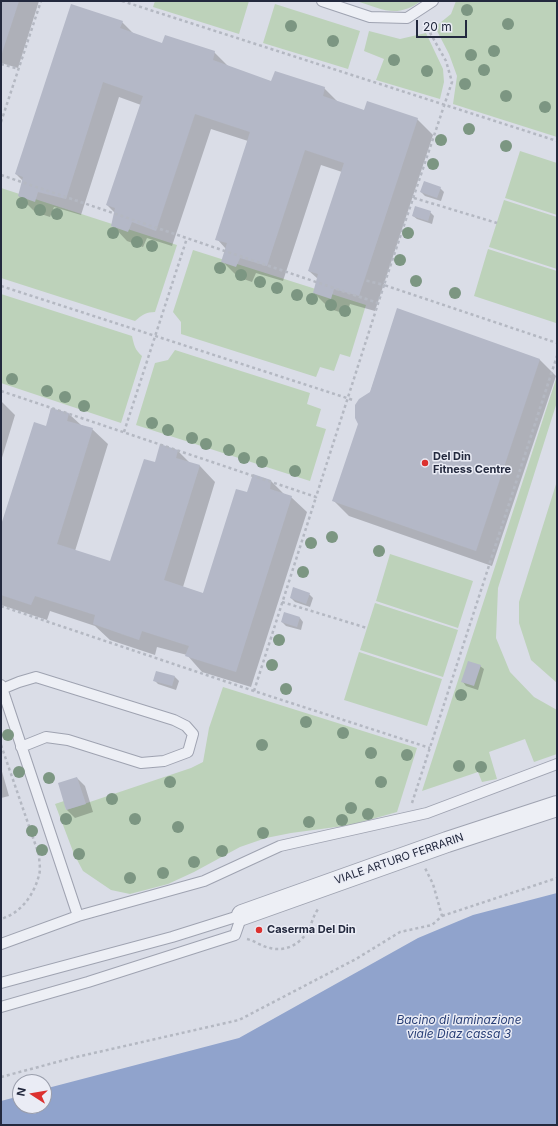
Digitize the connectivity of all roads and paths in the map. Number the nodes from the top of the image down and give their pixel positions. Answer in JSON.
{"nodes":[{"id":1,"x":41,"y":1,"type":"edge"},
{"id":2,"x":122,"y":1,"type":"edge"},
{"id":3,"x":322,"y":1,"type":"edge"},
{"id":4,"x":433,"y":1,"type":"edge"},
{"id":5,"x":417,"y":11,"type":"junction"},
{"id":6,"x":1,"y":64,"type":"edge"},
{"id":7,"x":18,"y":69,"type":"junction"},
{"id":8,"x":444,"y":105,"type":"junction"},
{"id":9,"x":1,"y":122,"type":"edge"},
{"id":10,"x":557,"y":141,"type":"edge"},
{"id":11,"x":1,"y":175,"type":"edge"},
{"id":12,"x":414,"y":198,"type":"junction"},
{"id":13,"x":497,"y":223,"type":"dead end"},
{"id":14,"x":187,"y":238,"type":"junction"},
{"id":15,"x":364,"y":280,"type":"dead end"},
{"id":16,"x":384,"y":285,"type":"junction"},
{"id":17,"x":1,"y":286,"type":"edge"},
{"id":18,"x":378,"y":302,"type":"junction"},
{"id":19,"x":155,"y":336,"type":"junction"},
{"id":20,"x":557,"y":343,"type":"edge"},
{"id":21,"x":557,"y":356,"type":"edge"},
{"id":22,"x":1,"y":391,"type":"edge"},
{"id":23,"x":348,"y":398,"type":"junction"},
{"id":24,"x":353,"y":400,"type":"dead end"},
{"id":25,"x":124,"y":432,"type":"junction"},
{"id":26,"x":316,"y":497,"type":"junction"},
{"id":27,"x":282,"y":602,"type":"junction"},
{"id":28,"x":1,"y":606,"type":"edge"},
{"id":29,"x":367,"y":628,"type":"dead end"},
{"id":30,"x":2,"y":687,"type":"edge"},
{"id":31,"x":254,"y":691,"type":"junction"},
{"id":32,"x":1,"y":745,"type":"edge"},
{"id":33,"x":21,"y":747,"type":"junction"},
{"id":34,"x":430,"y":748,"type":"junction"},
{"id":35,"x":557,"y":764,"type":"edge"},
{"id":36,"x":557,"y":806,"type":"edge"},
{"id":37,"x":407,"y":817,"type":"junction"},
{"id":38,"x":417,"y":852,"type":"junction"},
{"id":39,"x":557,"y":878,"type":"edge"},
{"id":40,"x":242,"y":915,"type":"junction"},
{"id":41,"x":78,"y":916,"type":"junction"},
{"id":42,"x":442,"y":916,"type":"junction"},
{"id":43,"x":1,"y":919,"type":"edge"},
{"id":44,"x":1,"y":944,"type":"edge"},
{"id":45,"x":1,"y":983,"type":"edge"},
{"id":46,"x":1,"y":1007,"type":"edge"},
{"id":47,"x":1,"y":1077,"type":"edge"}],
"edges":[{"from":1,"to":7,"type":"path"},
{"from":2,"to":8,"type":"path"},
{"from":3,"to":5,"type":"lane"},
{"from":4,"to":5,"type":"lane"},
{"from":5,"to":8,"type":"path"},
{"from":6,"to":7,"type":"path"},
{"from":7,"to":9,"type":"path"},
{"from":8,"to":10,"type":"path"},
{"from":8,"to":12,"type":"path"},
{"from":11,"to":14,"type":"path"},
{"from":12,"to":13,"type":"path"},
{"from":12,"to":16,"type":"path"},
{"from":14,"to":18,"type":"path"},
{"from":14,"to":19,"type":"path"},
{"from":15,"to":16,"type":"path"},
{"from":16,"to":18,"type":"path"},
{"from":16,"to":20,"type":"path"},
{"from":17,"to":19,"type":"path"},
{"from":18,"to":23,"type":"path"},
{"from":19,"to":23,"type":"path"},
{"from":19,"to":25,"type":"path"},
{"from":21,"to":34,"type":"path"},
{"from":22,"to":25,"type":"path"},
{"from":23,"to":24,"type":"path"},
{"from":23,"to":26,"type":"path"},
{"from":25,"to":26,"type":"path"},
{"from":26,"to":27,"type":"path"},
{"from":27,"to":29,"type":"path"},
{"from":27,"to":31,"type":"path"},
{"from":28,"to":31,"type":"path"},
{"from":30,"to":33,"type":"lane"},
{"from":30,"to":33,"type":"lane"},
{"from":31,"to":34,"type":"path"},
{"from":32,"to":43,"type":"path"},
{"from":33,"to":41,"type":"lane"},
{"from":34,"to":37,"type":"path"},
{"from":35,"to":37,"type":"lane"},
{"from":36,"to":38,"type":"street","name":"VIALE ARTURO FERRARIN"},
{"from":37,"to":41,"type":"lane"},
{"from":38,"to":40,"type":"street","name":"VIALE ARTURO FERRARIN"},
{"from":38,"to":42,"type":"path"},
{"from":39,"to":42,"type":"path"},
{"from":40,"to":45,"type":"lane"},
{"from":40,"to":46,"type":"lane"},
{"from":41,"to":44,"type":"lane"},
{"from":42,"to":47,"type":"path"}]}
